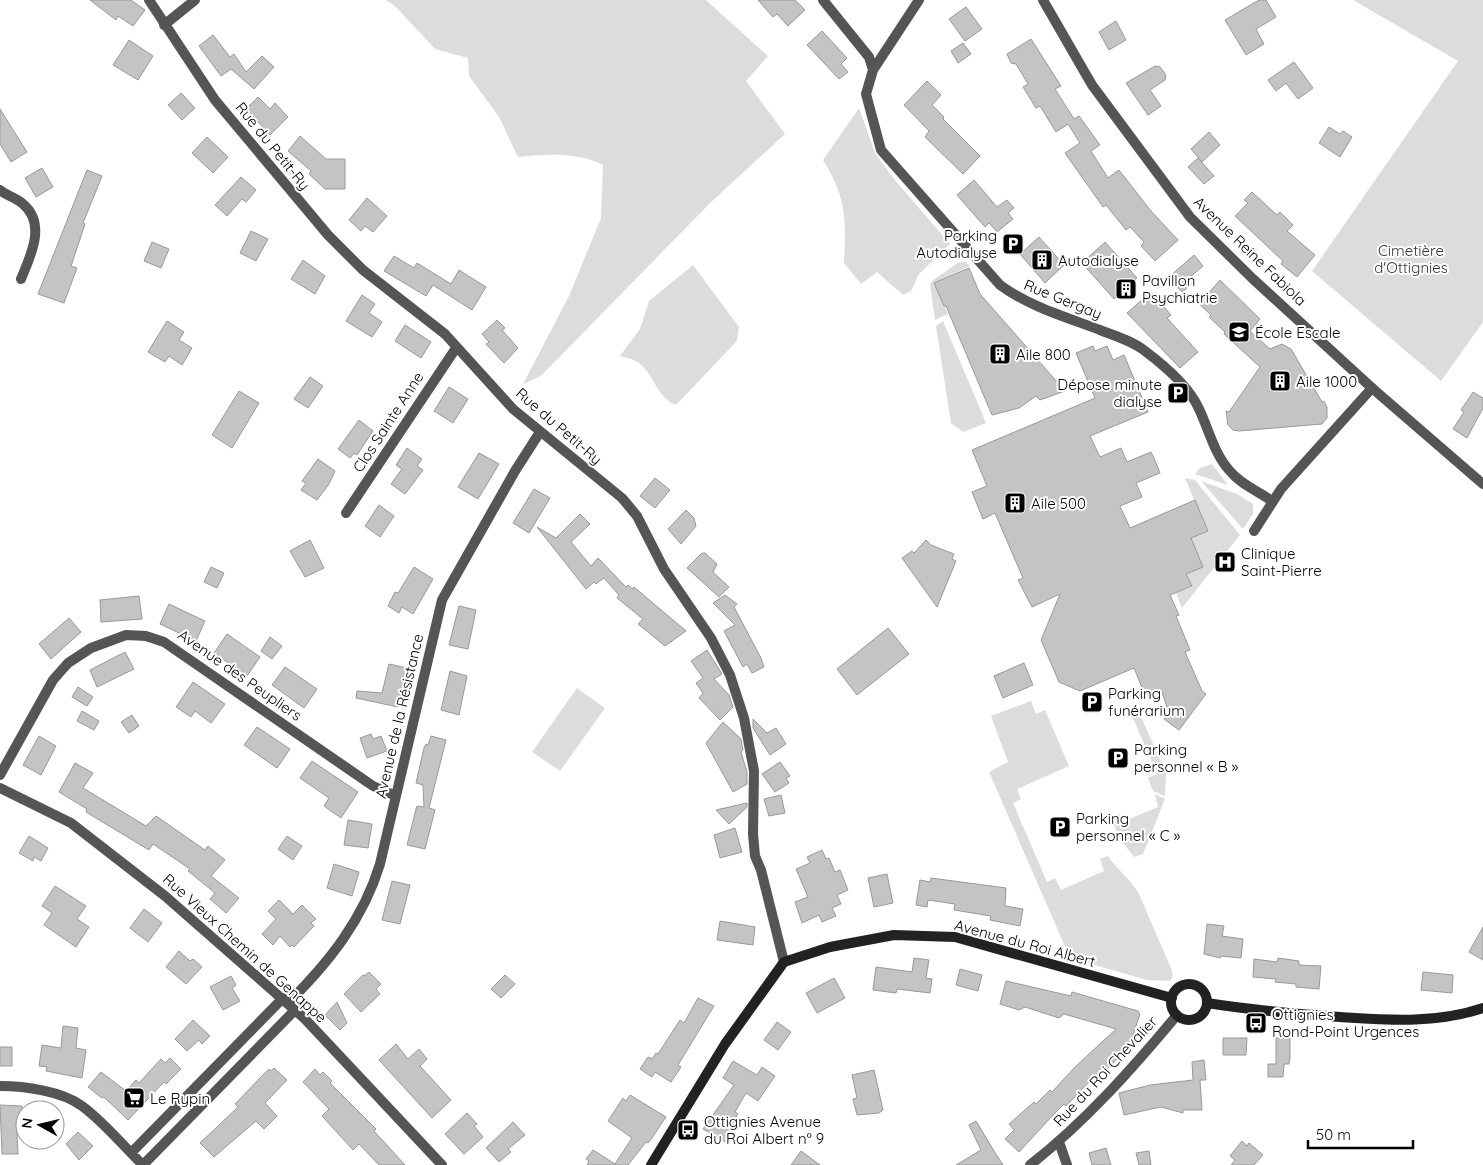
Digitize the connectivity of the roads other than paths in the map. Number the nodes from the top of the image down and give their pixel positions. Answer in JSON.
{"nodes":[{"id":1,"x":149,"y":0,"type":"edge"},
{"id":2,"x":195,"y":0,"type":"edge"},
{"id":3,"x":823,"y":0,"type":"edge"},
{"id":4,"x":919,"y":0,"type":"edge"},
{"id":5,"x":1044,"y":0,"type":"edge"},
{"id":6,"x":164,"y":25,"type":"junction"},
{"id":7,"x":873,"y":70,"type":"junction"},
{"id":8,"x":0,"y":190,"type":"edge"},
{"id":9,"x":21,"y":279,"type":"dead end"},
{"id":10,"x":456,"y":348,"type":"junction"},
{"id":11,"x":1372,"y":388,"type":"junction"},
{"id":12,"x":540,"y":432,"type":"junction"},
{"id":13,"x":1483,"y":484,"type":"edge"},
{"id":14,"x":1272,"y":501,"type":"junction"},
{"id":15,"x":346,"y":513,"type":"dead end"},
{"id":16,"x":1254,"y":531,"type":"dead end"},
{"id":17,"x":0,"y":775,"type":"edge"},
{"id":18,"x":0,"y":788,"type":"edge"},
{"id":19,"x":396,"y":796,"type":"junction"},
{"id":20,"x":784,"y":962,"type":"junction"},
{"id":21,"x":1172,"y":998,"type":"junction"},
{"id":22,"x":1207,"y":1003,"type":"junction"},
{"id":23,"x":289,"y":1004,"type":"junction"},
{"id":24,"x":1483,"y":1008,"type":"edge"},
{"id":25,"x":1177,"y":1014,"type":"junction"},
{"id":26,"x":208,"y":1072,"type":"junction"},
{"id":27,"x":220,"y":1085,"type":"junction"},
{"id":28,"x":0,"y":1086,"type":"edge"},
{"id":29,"x":1059,"y":1142,"type":"junction"},
{"id":30,"x":131,"y":1153,"type":"junction"},
{"id":31,"x":143,"y":1165,"type":"edge"},
{"id":32,"x":442,"y":1165,"type":"edge"},
{"id":33,"x":651,"y":1165,"type":"edge"},
{"id":34,"x":1030,"y":1165,"type":"edge"},
{"id":35,"x":1067,"y":1165,"type":"edge"}],
"edges":[{"from":1,"to":6,"type":"street","name":"Rue du Petit-Ry"},
{"from":2,"to":6,"type":"street"},
{"from":3,"to":7,"type":"street"},
{"from":4,"to":7,"type":"street","name":"Rue Gergay"},
{"from":5,"to":11,"type":"street","name":"Avenue Reine Fabiola"},
{"from":6,"to":10,"type":"street","name":"Rue du Petit-Ry"},
{"from":7,"to":14,"type":"street","name":"Rue Gergay"},
{"from":8,"to":9,"type":"street"},
{"from":10,"to":12,"type":"street","name":"Rue du Petit-Ry"},
{"from":10,"to":15,"type":"street","name":"Clos Sainte Anne"},
{"from":11,"to":13,"type":"street","name":"Avenue Reine Fabiola"},
{"from":11,"to":14,"type":"street"},
{"from":12,"to":19,"type":"street","name":"Avenue de la Résistance"},
{"from":12,"to":20,"type":"street","name":"Rue du Petit-Ry"},
{"from":14,"to":16,"type":"street"},
{"from":17,"to":19,"type":"street","name":"Avenue des Peupliers"},
{"from":18,"to":23,"type":"street","name":"Rue Vieux Chemin de Genappe"},
{"from":19,"to":23,"type":"street","name":"Avenue de la Résistance"},
{"from":20,"to":21,"type":"main road","name":"Avenue du Roi Albert"},
{"from":20,"to":33,"type":"main road"},
{"from":21,"to":22,"type":"main road"},
{"from":21,"to":25,"type":"main road"},
{"from":22,"to":24,"type":"main road"},
{"from":22,"to":25,"type":"main road"},
{"from":23,"to":26,"type":"street","name":"Avenue de la Résistance"},
{"from":23,"to":27,"type":"street","name":"Avenue de la Résistance"},
{"from":23,"to":32,"type":"street","name":"Rue Vieux Chemin de Genappe"},
{"from":25,"to":29,"type":"street","name":"Rue du Roi Chevalier"},
{"from":26,"to":27,"type":"street"},
{"from":26,"to":30,"type":"street","name":"Avenue de la Résistance"},
{"from":27,"to":31,"type":"street","name":"Avenue de la Résistance"},
{"from":28,"to":30,"type":"street"},
{"from":29,"to":34,"type":"street","name":"Rue du Roi Chevalier"},
{"from":29,"to":35,"type":"street"},
{"from":30,"to":31,"type":"street","name":"Avenue de la Résistance"}]}
